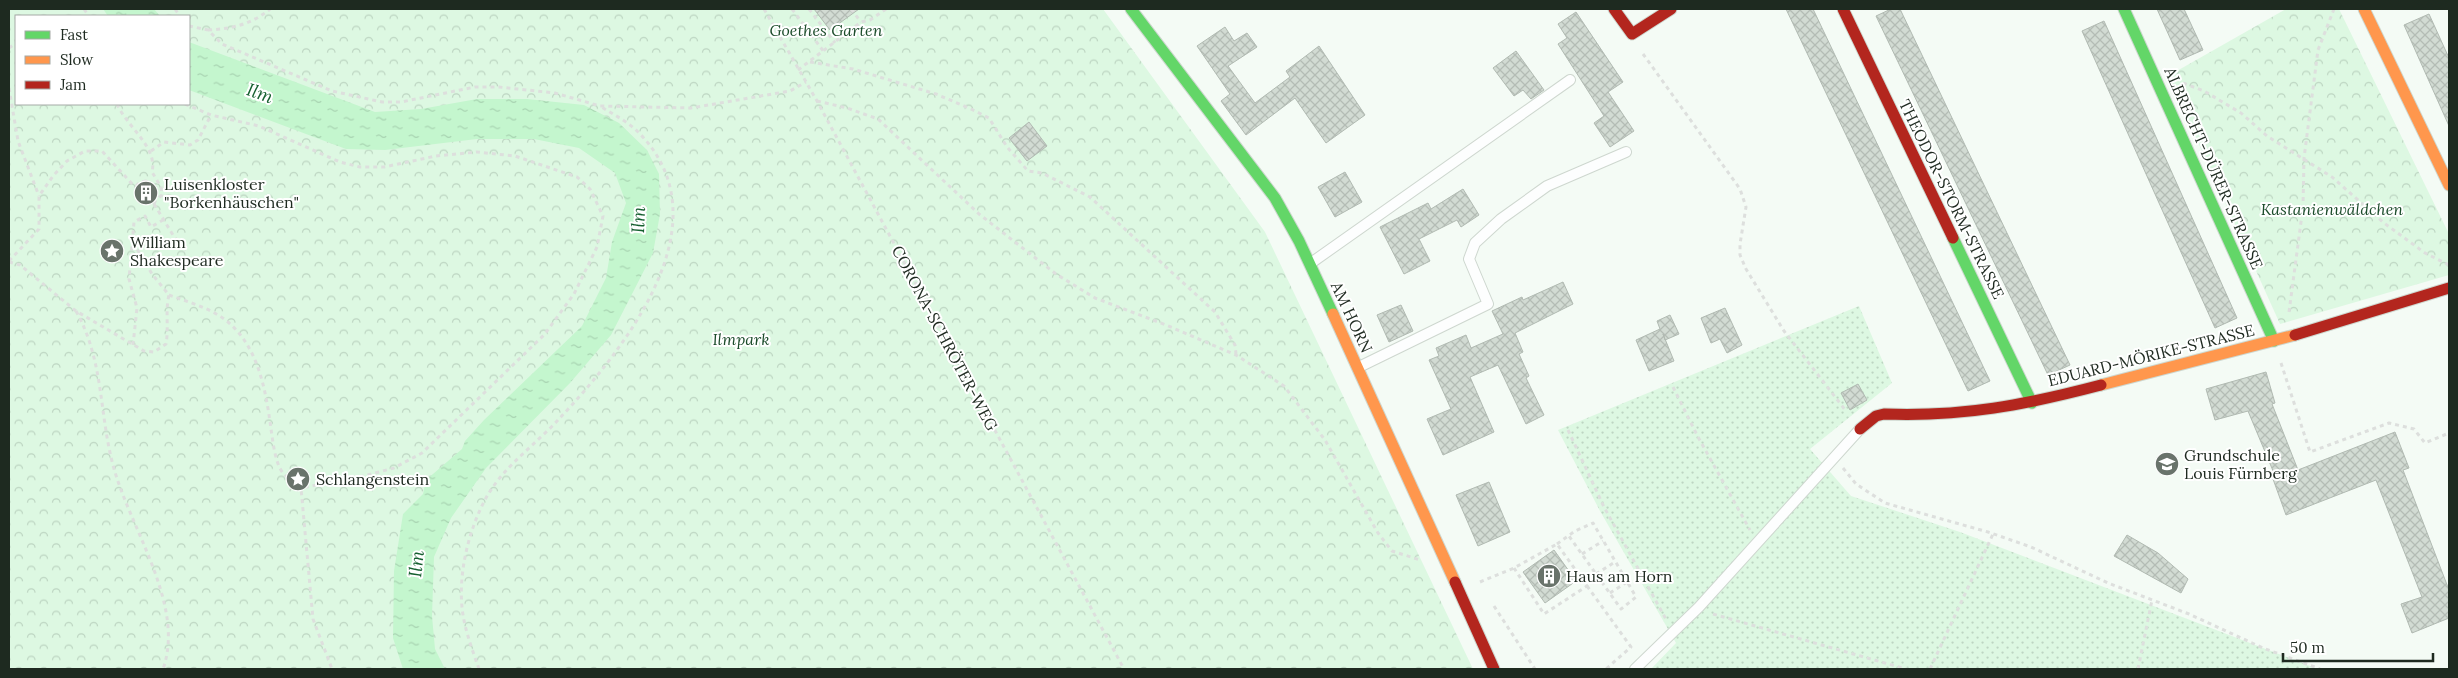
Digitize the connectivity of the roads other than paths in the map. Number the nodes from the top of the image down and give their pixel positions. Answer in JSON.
{"nodes":[{"id":1,"x":1131,"y":9,"type":"edge"},
{"id":2,"x":1614,"y":9,"type":"edge"},
{"id":3,"x":1670,"y":9,"type":"edge"},
{"id":4,"x":1843,"y":9,"type":"edge"},
{"id":5,"x":2124,"y":9,"type":"edge"},
{"id":6,"x":2364,"y":9,"type":"edge"},
{"id":7,"x":1570,"y":80,"type":"dead end"},
{"id":8,"x":1626,"y":152,"type":"dead end"},
{"id":9,"x":2449,"y":184,"type":"edge"},
{"id":10,"x":1310,"y":264,"type":"junction"},
{"id":11,"x":2449,"y":288,"type":"edge"},
{"id":12,"x":2274,"y":341,"type":"junction"},
{"id":13,"x":1358,"y":367,"type":"junction"},
{"id":14,"x":2032,"y":403,"type":"junction"},
{"id":15,"x":1860,"y":429,"type":"joint"},
{"id":16,"x":1494,"y":669,"type":"edge"},
{"id":17,"x":1635,"y":669,"type":"edge"}],
"edges":[{"from":1,"to":10,"type":"street","name":"AM HORN"},
{"from":2,"to":3,"type":"street"},
{"from":4,"to":14,"type":"street","name":"THEODOR-STORM-STRASSE"},
{"from":5,"to":12,"type":"street","name":"ALBRECHT-DÜRER-STRASSE"},
{"from":6,"to":9,"type":"street"},
{"from":7,"to":10,"type":"lane"},
{"from":8,"to":13,"type":"lane"},
{"from":10,"to":13,"type":"street","name":"AM HORN"},
{"from":11,"to":12,"type":"street","name":"EDUARD-MÖRIKE-STRASSE"},
{"from":12,"to":14,"type":"street","name":"EDUARD-MÖRIKE-STRASSE"},
{"from":13,"to":16,"type":"street","name":"AM HORN"},
{"from":14,"to":15,"type":"street","name":"EDUARD-MÖRIKE-STRASSE"},
{"from":15,"to":17,"type":"lane"}]}
